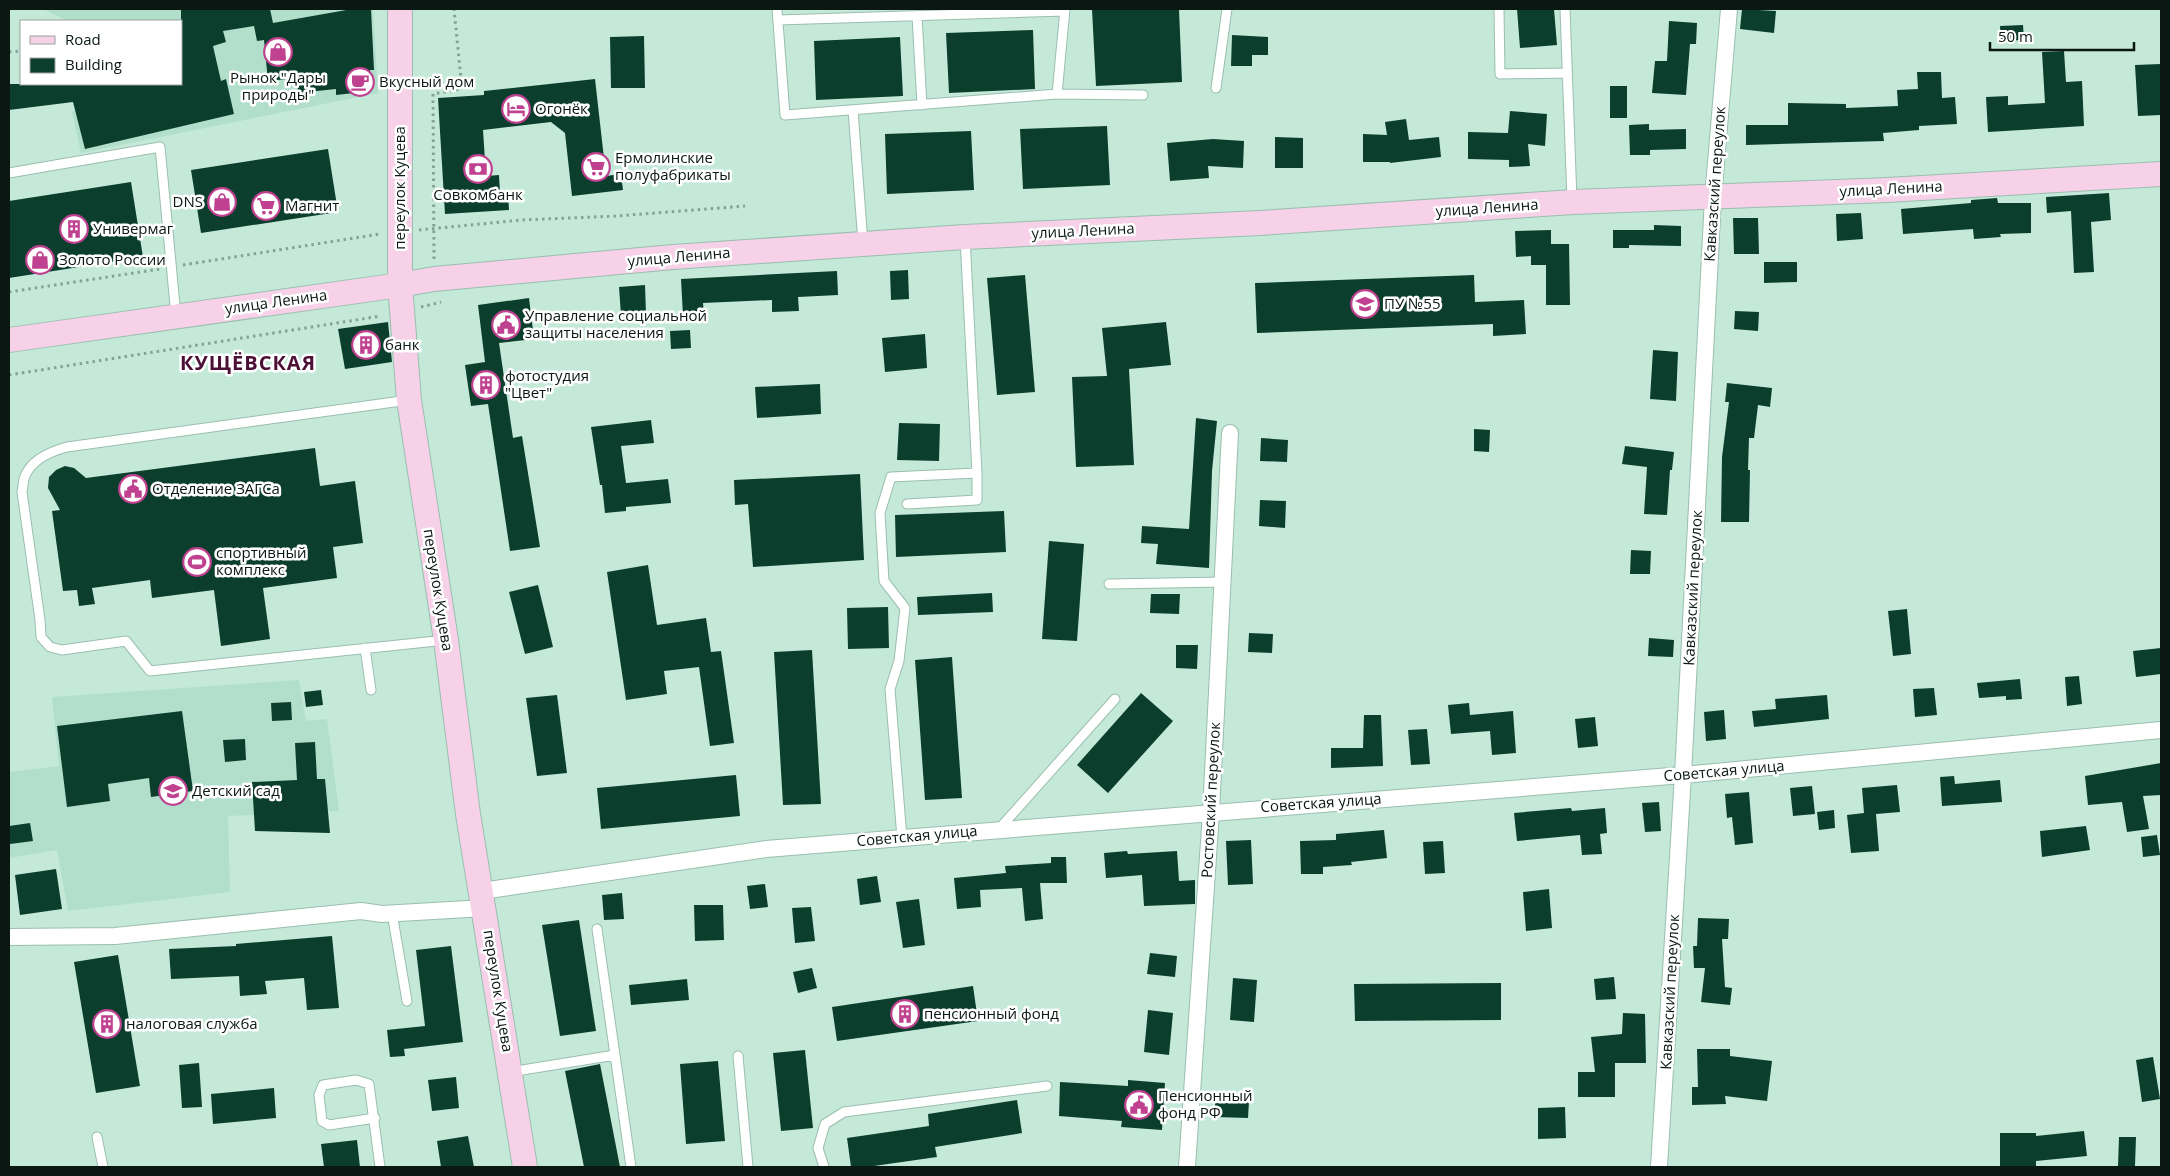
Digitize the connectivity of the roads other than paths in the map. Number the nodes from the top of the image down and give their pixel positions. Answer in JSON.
{"nodes":[{"id":1,"x":400,"y":9,"type":"edge"},
{"id":2,"x":777,"y":9,"type":"edge"},
{"id":3,"x":1227,"y":9,"type":"edge"},
{"id":4,"x":1499,"y":9,"type":"edge"},
{"id":5,"x":1565,"y":9,"type":"edge"},
{"id":6,"x":1729,"y":9,"type":"edge"},
{"id":7,"x":1065,"y":10,"type":"edge"},
{"id":8,"x":975,"y":11,"type":"edge"},
{"id":9,"x":867,"y":13,"type":"edge"},
{"id":10,"x":917,"y":16,"type":"junction"},
{"id":11,"x":778,"y":20,"type":"junction"},
{"id":12,"x":1567,"y":73,"type":"junction"},
{"id":13,"x":1216,"y":88,"type":"dead end"},
{"id":14,"x":1057,"y":94,"type":"junction"},
{"id":15,"x":1143,"y":95,"type":"dead end"},
{"id":16,"x":922,"y":105,"type":"junction"},
{"id":17,"x":853,"y":110,"type":"junction"},
{"id":18,"x":9,"y":173,"type":"edge"},
{"id":19,"x":2161,"y":174,"type":"edge"},
{"id":20,"x":1713,"y":198,"type":"junction"},
{"id":21,"x":1572,"y":202,"type":"junction"},
{"id":22,"x":965,"y":237,"type":"junction"},
{"id":23,"x":863,"y":244,"type":"junction"},
{"id":24,"x":400,"y":286,"type":"junction"},
{"id":25,"x":176,"y":316,"type":"junction"},
{"id":26,"x":9,"y":340,"type":"edge"},
{"id":27,"x":409,"y":400,"type":"junction"},
{"id":28,"x":1230,"y":433,"type":"dead end"},
{"id":29,"x":977,"y":473,"type":"junction"},
{"id":30,"x":907,"y":504,"type":"dead end"},
{"id":31,"x":1223,"y":582,"type":"junction"},
{"id":32,"x":1109,"y":584,"type":"dead end"},
{"id":33,"x":446,"y":640,"type":"junction"},
{"id":34,"x":365,"y":648,"type":"junction"},
{"id":35,"x":370,"y":690,"type":"dead end"},
{"id":36,"x":1115,"y":699,"type":"dead end"},
{"id":37,"x":2161,"y":730,"type":"edge"},
{"id":38,"x":1683,"y":775,"type":"junction"},
{"id":39,"x":1211,"y":812,"type":"junction"},
{"id":40,"x":999,"y":829,"type":"junction"},
{"id":41,"x":902,"y":838,"type":"junction"},
{"id":42,"x":483,"y":899,"type":"junction"},
{"id":43,"x":392,"y":913,"type":"junction"},
{"id":44,"x":598,"y":929,"type":"dead end"},
{"id":45,"x":9,"y":937,"type":"edge"},
{"id":46,"x":407,"y":1001,"type":"dead end"},
{"id":47,"x":616,"y":1055,"type":"junction"},
{"id":48,"x":738,"y":1056,"type":"dead end"},
{"id":49,"x":510,"y":1072,"type":"junction"},
{"id":50,"x":1047,"y":1086,"type":"dead end"},
{"id":51,"x":375,"y":1118,"type":"junction"},
{"id":52,"x":97,"y":1137,"type":"dead end"},
{"id":53,"x":102,"y":1167,"type":"edge"},
{"id":54,"x":380,"y":1167,"type":"edge"},
{"id":55,"x":525,"y":1167,"type":"edge"},
{"id":56,"x":631,"y":1167,"type":"edge"},
{"id":57,"x":748,"y":1167,"type":"edge"},
{"id":58,"x":824,"y":1167,"type":"edge"},
{"id":59,"x":1187,"y":1167,"type":"edge"},
{"id":60,"x":1659,"y":1167,"type":"edge"}],
"edges":[{"from":1,"to":24,"type":"street","name":"переулок Куцева"},
{"from":2,"to":11,"type":"lane"},
{"from":3,"to":13,"type":"lane"},
{"from":4,"to":12,"type":"lane"},
{"from":5,"to":12,"type":"lane"},
{"from":6,"to":20,"type":"street","name":"Кавказский переулок"},
{"from":7,"to":8,"type":"lane"},
{"from":7,"to":14,"type":"lane"},
{"from":8,"to":10,"type":"lane"},
{"from":9,"to":10,"type":"lane"},
{"from":9,"to":11,"type":"lane"},
{"from":10,"to":16,"type":"lane"},
{"from":11,"to":17,"type":"lane"},
{"from":12,"to":21,"type":"lane"},
{"from":14,"to":15,"type":"lane"},
{"from":14,"to":16,"type":"lane"},
{"from":16,"to":17,"type":"lane"},
{"from":17,"to":23,"type":"lane"},
{"from":18,"to":25,"type":"lane"},
{"from":19,"to":20,"type":"street","name":"улица Ленина"},
{"from":20,"to":21,"type":"street","name":"улица Ленина"},
{"from":20,"to":38,"type":"street","name":"Кавказский переулок"},
{"from":21,"to":22,"type":"street","name":"улица Ленина"},
{"from":22,"to":23,"type":"street","name":"улица Ленина"},
{"from":22,"to":29,"type":"lane"},
{"from":23,"to":24,"type":"street","name":"улица Ленина"},
{"from":24,"to":25,"type":"street","name":"улица Ленина"},
{"from":24,"to":27,"type":"street","name":"переулок Куцева"},
{"from":25,"to":26,"type":"street","name":"улица Ленина"},
{"from":27,"to":33,"type":"street","name":"переулок Куцева"},
{"from":27,"to":34,"type":"lane"},
{"from":28,"to":31,"type":"street","name":"Ростовский переулок"},
{"from":29,"to":30,"type":"lane"},
{"from":29,"to":41,"type":"lane"},
{"from":31,"to":32,"type":"lane"},
{"from":31,"to":39,"type":"street","name":"Ростовский переулок"},
{"from":33,"to":34,"type":"lane"},
{"from":33,"to":42,"type":"street","name":"переулок Куцева"},
{"from":34,"to":35,"type":"lane"},
{"from":36,"to":40,"type":"lane"},
{"from":37,"to":38,"type":"street","name":"Советская улица"},
{"from":38,"to":39,"type":"street","name":"Советская улица"},
{"from":38,"to":60,"type":"street","name":"Кавказский переулок"},
{"from":39,"to":40,"type":"street","name":"Советская улица"},
{"from":39,"to":59,"type":"street","name":"Ростовский переулок"},
{"from":40,"to":41,"type":"street","name":"Советская улица"},
{"from":41,"to":42,"type":"street","name":"Советская улица"},
{"from":42,"to":43,"type":"street","name":"Советская улица"},
{"from":42,"to":49,"type":"street","name":"переулок Куцева"},
{"from":43,"to":45,"type":"street","name":"Советская улица"},
{"from":43,"to":46,"type":"lane"},
{"from":44,"to":47,"type":"lane"},
{"from":47,"to":49,"type":"lane"},
{"from":47,"to":56,"type":"lane"},
{"from":48,"to":57,"type":"lane"},
{"from":49,"to":55,"type":"street","name":"переулок Куцева"},
{"from":50,"to":58,"type":"lane"},
{"from":51,"to":51,"type":"lane"},
{"from":51,"to":54,"type":"lane"},
{"from":52,"to":53,"type":"lane"}]}
